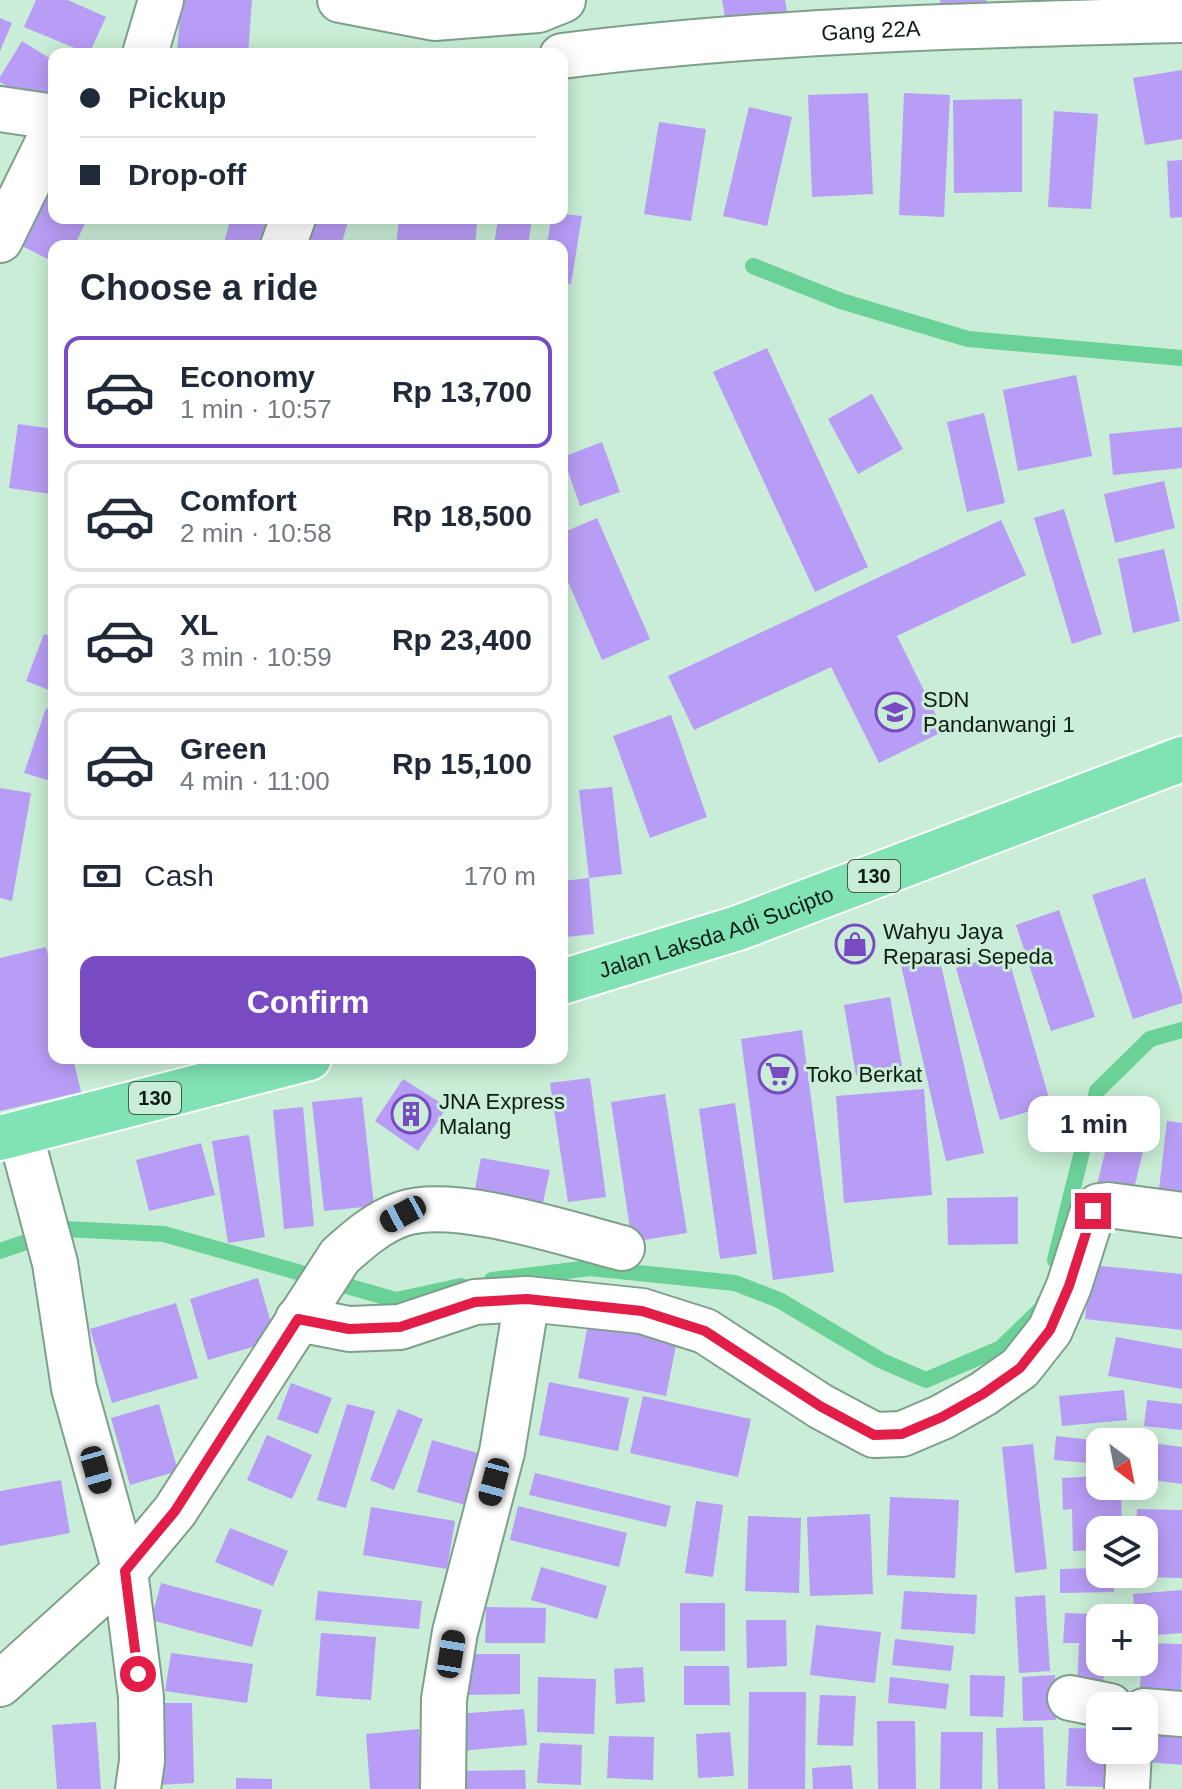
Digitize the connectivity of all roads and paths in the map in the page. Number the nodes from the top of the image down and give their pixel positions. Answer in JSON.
{"nodes":[{"id":1,"x":161,"y":0,"type":"edge"},
{"id":2,"x":340,"y":0,"type":"edge"},
{"id":3,"x":563,"y":0,"type":"edge"},
{"id":4,"x":1123,"y":11,"type":"edge"},
{"id":5,"x":905,"y":15,"type":"edge"},
{"id":6,"x":1182,"y":20,"type":"edge"},
{"id":7,"x":147,"y":48,"type":"edge"},
{"id":8,"x":568,"y":55,"type":"edge"},
{"id":9,"x":0,"y":109,"type":"edge"},
{"id":10,"x":48,"y":116,"type":"edge"},
{"id":11,"x":48,"y":142,"type":"edge"},
{"id":12,"x":0,"y":240,"type":"edge"},
{"id":13,"x":1182,"y":759,"type":"edge"},
{"id":14,"x":568,"y":980,"type":"edge"},
{"id":15,"x":258,"y":1065,"type":"edge"},
{"id":16,"x":10,"y":1136,"type":"edge"},
{"id":17,"x":1182,"y":1215,"type":"edge"},
{"id":18,"x":622,"y":1248,"type":"dead end"},
{"id":19,"x":527,"y":1299,"type":"junction"},
{"id":20,"x":300,"y":1316,"type":"junction"},
{"id":21,"x":125,"y":1571,"type":"junction"},
{"id":22,"x":0,"y":1684,"type":"edge"},
{"id":23,"x":1158,"y":1712,"type":"edge"},
{"id":24,"x":1182,"y":1714,"type":"edge"},
{"id":25,"x":1128,"y":1764,"type":"edge"},
{"id":26,"x":138,"y":1789,"type":"edge"},
{"id":27,"x":443,"y":1789,"type":"edge"},
{"id":28,"x":1127,"y":1789,"type":"edge"}],
"edges":[{"from":1,"to":7,"type":"street"},
{"from":2,"to":3,"type":"street"},
{"from":4,"to":5,"type":"street","name":"Gang 22A"},
{"from":4,"to":6,"type":"street","name":"Gang 22A"},
{"from":5,"to":8,"type":"street","name":"Gang 22A"},
{"from":9,"to":10,"type":"street"},
{"from":11,"to":12,"type":"street"},
{"from":13,"to":14,"type":"main road","name":"Jalan Laksda Adi Sucipto","number":"130"},
{"from":15,"to":16,"type":"main road","number":"130"},
{"from":16,"to":21,"type":"street"},
{"from":17,"to":19,"type":"street"},
{"from":18,"to":20,"type":"street"},
{"from":19,"to":20,"type":"street"},
{"from":19,"to":27,"type":"street"},
{"from":20,"to":21,"type":"street"},
{"from":21,"to":22,"type":"street"},
{"from":21,"to":26,"type":"street"},
{"from":23,"to":24,"type":"street"},
{"from":25,"to":28,"type":"street"}]}
